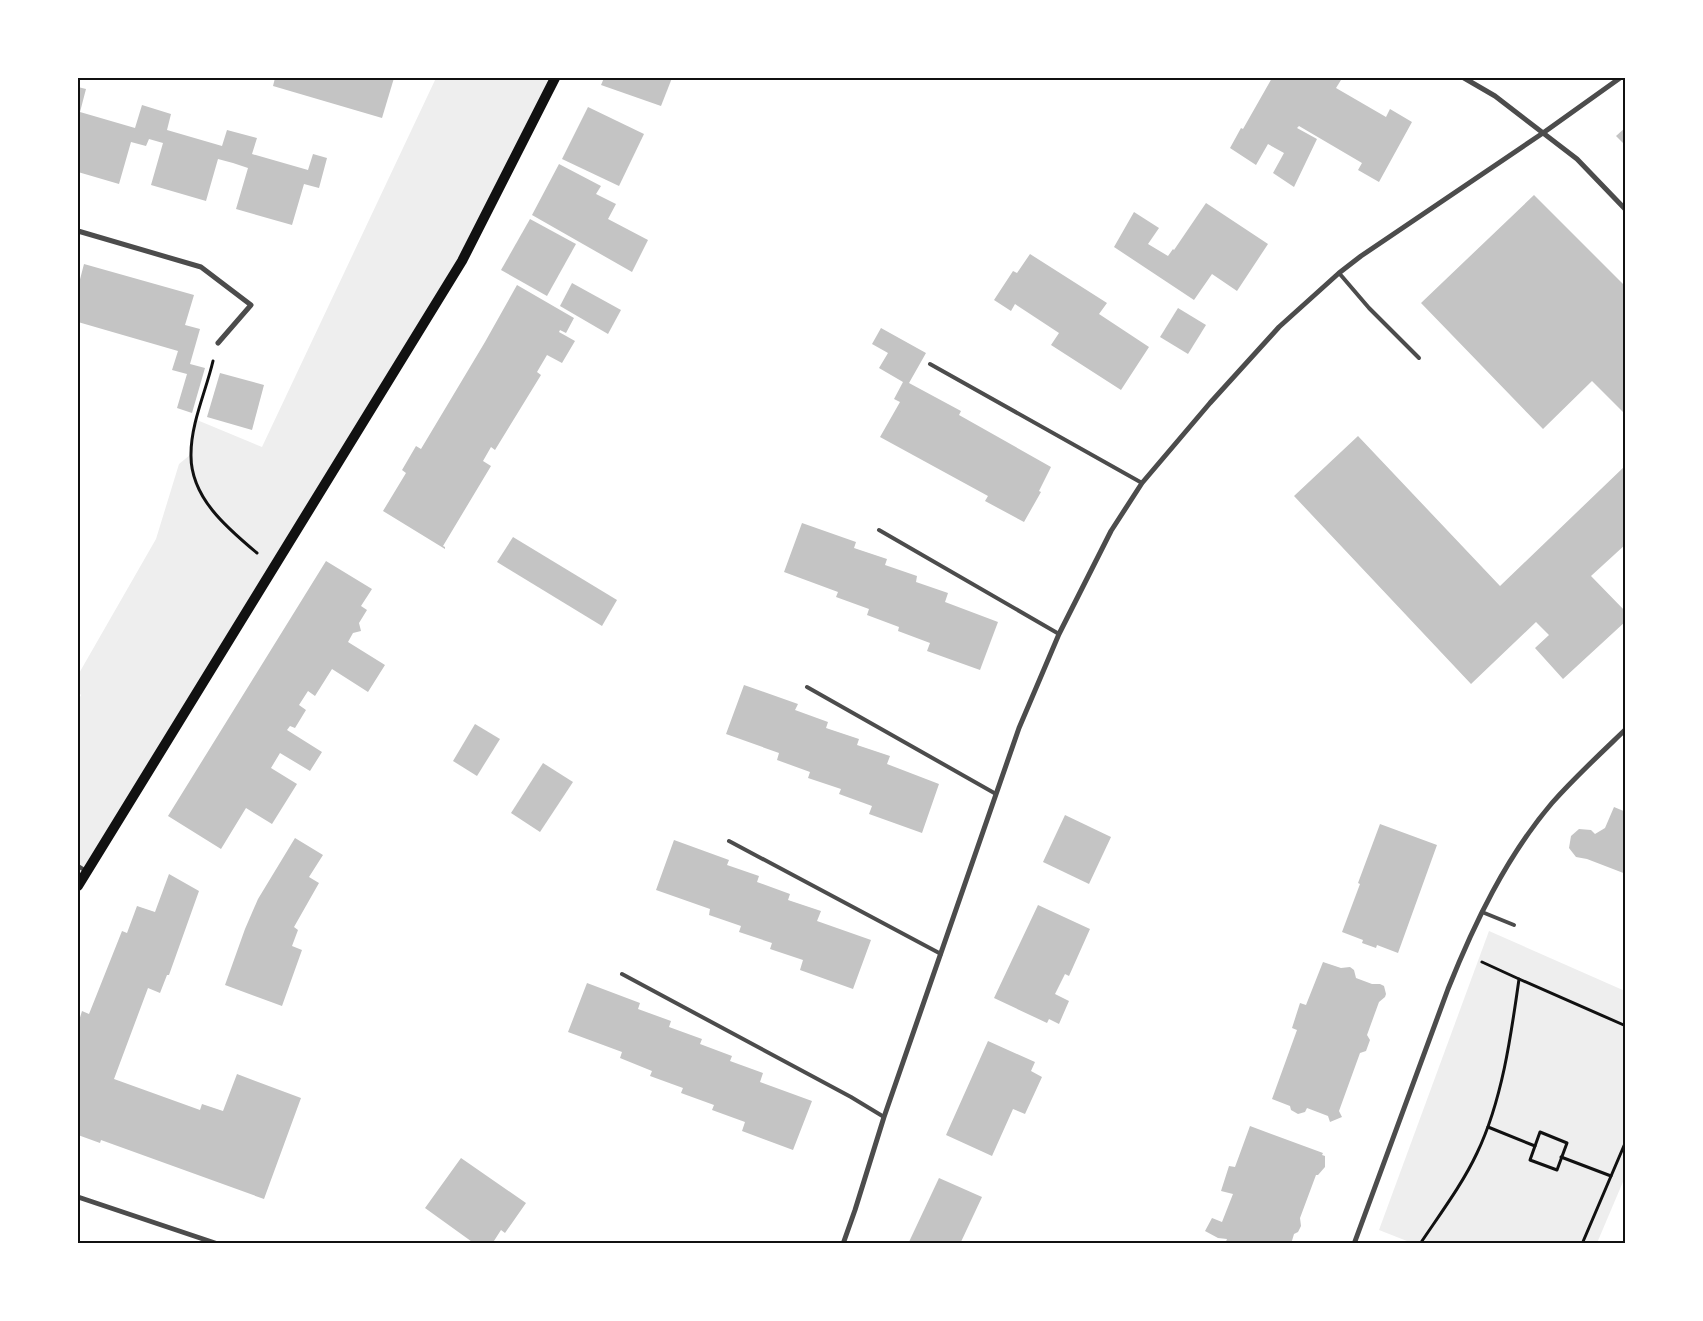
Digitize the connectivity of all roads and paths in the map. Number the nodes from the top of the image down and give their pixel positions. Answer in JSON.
{"nodes":[{"id":1,"x":555,"y":78,"type":"edge"},
{"id":2,"x":1464,"y":78,"type":"edge"},
{"id":3,"x":1620,"y":78,"type":"edge"},
{"id":4,"x":1543,"y":133,"type":"junction"},
{"id":5,"x":1626,"y":210,"type":"edge"},
{"id":6,"x":78,"y":231,"type":"edge"},
{"id":7,"x":1339,"y":273,"type":"junction"},
{"id":8,"x":218,"y":343,"type":"joint"},
{"id":9,"x":1419,"y":358,"type":"dead end"},
{"id":10,"x":930,"y":364,"type":"dead end"},
{"id":11,"x":1142,"y":483,"type":"junction"},
{"id":12,"x":879,"y":530,"type":"dead end"},
{"id":13,"x":275,"y":567,"type":"junction"},
{"id":14,"x":1059,"y":634,"type":"junction"},
{"id":15,"x":807,"y":687,"type":"dead end"},
{"id":16,"x":1626,"y":729,"type":"edge"},
{"id":17,"x":997,"y":794,"type":"junction"},
{"id":18,"x":729,"y":841,"type":"dead end"},
{"id":19,"x":82,"y":869,"type":"edge"},
{"id":20,"x":78,"y":886,"type":"edge"},
{"id":21,"x":1482,"y":912,"type":"junction"},
{"id":22,"x":1514,"y":925,"type":"dead end"},
{"id":23,"x":1463,"y":952,"type":"junction"},
{"id":24,"x":941,"y":954,"type":"junction"},
{"id":25,"x":622,"y":974,"type":"dead end"},
{"id":26,"x":1519,"y":980,"type":"junction"},
{"id":27,"x":1626,"y":1026,"type":"edge"},
{"id":28,"x":884,"y":1116,"type":"junction"},
{"id":29,"x":1488,"y":1127,"type":"junction"},
{"id":30,"x":1626,"y":1141,"type":"edge"},
{"id":31,"x":1535,"y":1146,"type":"junction"},
{"id":32,"x":1561,"y":1157,"type":"junction"},
{"id":33,"x":1611,"y":1176,"type":"junction"},
{"id":34,"x":78,"y":1197,"type":"edge"},
{"id":35,"x":218,"y":1244,"type":"edge"},
{"id":36,"x":843,"y":1244,"type":"edge"},
{"id":37,"x":1354,"y":1244,"type":"edge"},
{"id":38,"x":1420,"y":1244,"type":"edge"},
{"id":39,"x":1582,"y":1244,"type":"edge"}],
"edges":[{"from":1,"to":13,"type":"main road"},
{"from":2,"to":4,"type":"street"},
{"from":3,"to":4,"type":"street"},
{"from":4,"to":5,"type":"street"},
{"from":4,"to":7,"type":"street"},
{"from":6,"to":8,"type":"street"},
{"from":7,"to":9,"type":"lane"},
{"from":7,"to":11,"type":"street"},
{"from":8,"to":13,"type":"path"},
{"from":10,"to":11,"type":"lane"},
{"from":11,"to":14,"type":"street"},
{"from":12,"to":14,"type":"lane"},
{"from":13,"to":19,"type":"main road"},
{"from":14,"to":17,"type":"street"},
{"from":15,"to":17,"type":"lane"},
{"from":16,"to":21,"type":"street"},
{"from":17,"to":24,"type":"street"},
{"from":18,"to":24,"type":"lane"},
{"from":19,"to":20,"type":"main road"},
{"from":21,"to":22,"type":"lane"},
{"from":21,"to":23,"type":"street"},
{"from":23,"to":26,"type":"path"},
{"from":23,"to":37,"type":"street"},
{"from":24,"to":28,"type":"street"},
{"from":25,"to":28,"type":"lane"},
{"from":26,"to":27,"type":"path"},
{"from":26,"to":29,"type":"path"},
{"from":28,"to":36,"type":"street"},
{"from":29,"to":31,"type":"path"},
{"from":29,"to":38,"type":"path"},
{"from":30,"to":33,"type":"path"},
{"from":31,"to":32,"type":"path"},
{"from":31,"to":32,"type":"path"},
{"from":32,"to":33,"type":"path"},
{"from":33,"to":39,"type":"path"},
{"from":34,"to":35,"type":"street"}]}
